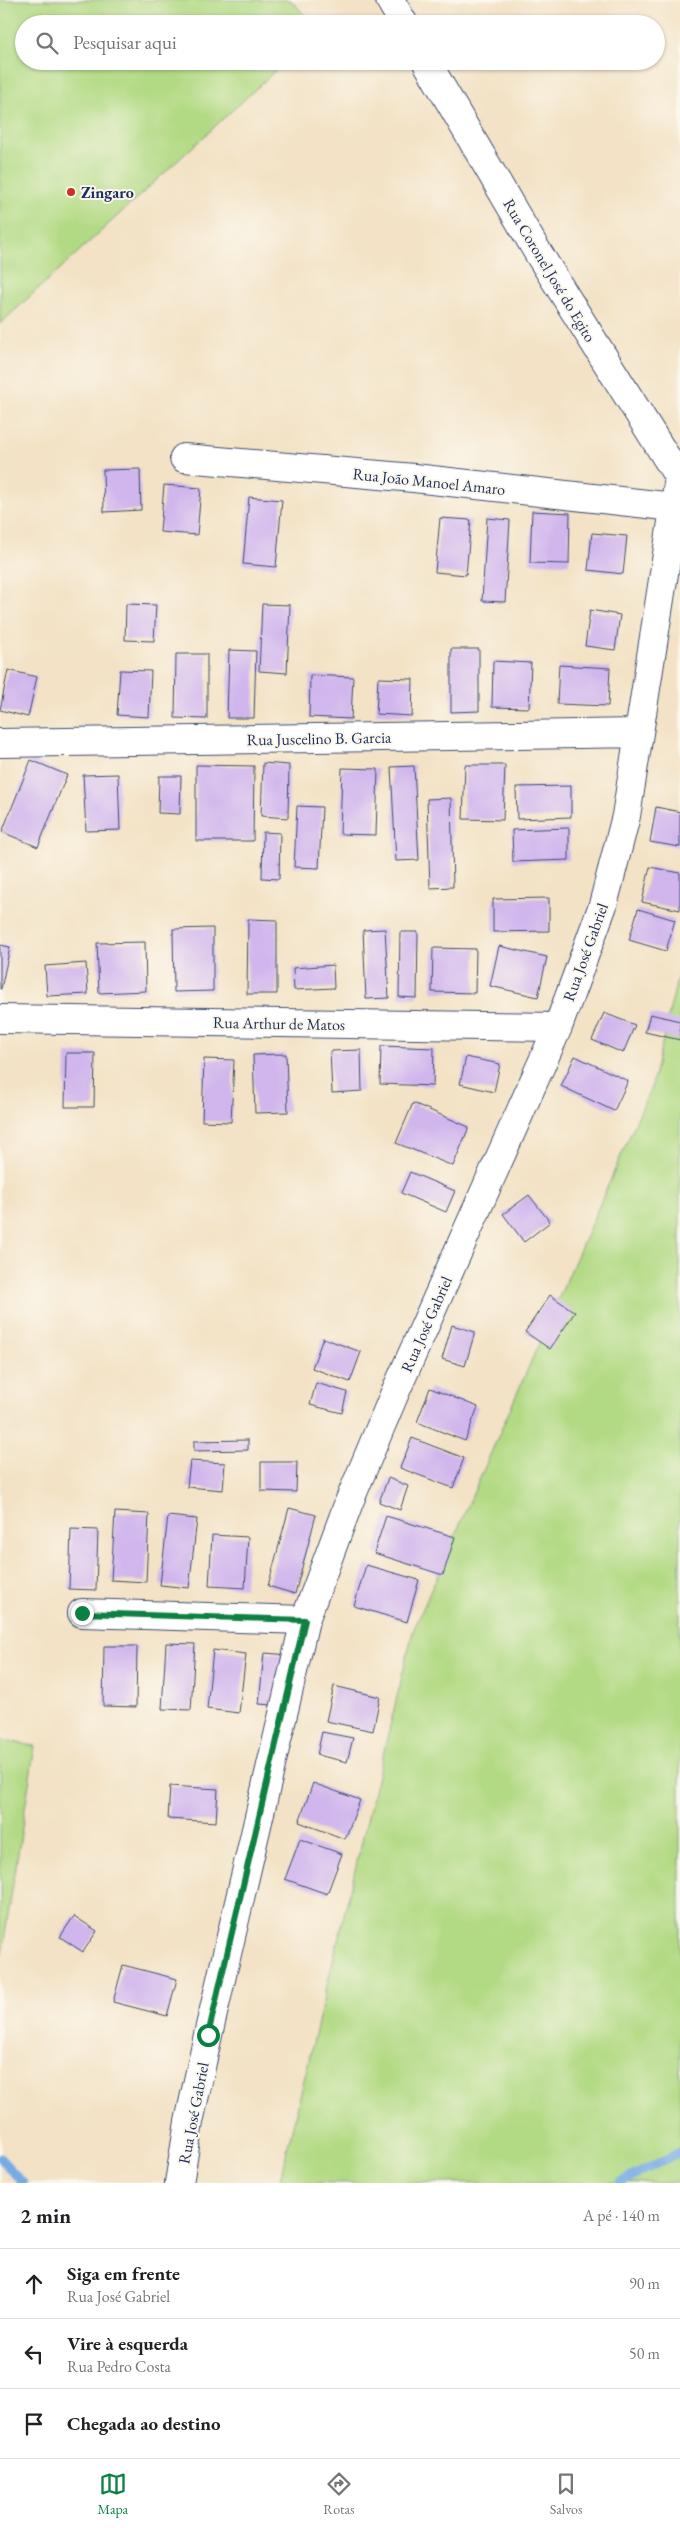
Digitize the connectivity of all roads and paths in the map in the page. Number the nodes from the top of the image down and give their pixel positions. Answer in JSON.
{"nodes":[{"id":1,"x":390,"y":0,"type":"edge"},
{"id":2,"x":399,"y":15,"type":"edge"},
{"id":3,"x":431,"y":70,"type":"edge"},
{"id":4,"x":184,"y":458,"type":"dead end"},
{"id":5,"x":679,"y":474,"type":"edge"},
{"id":6,"x":674,"y":507,"type":"junction"},
{"id":7,"x":638,"y":733,"type":"junction"},
{"id":8,"x":0,"y":743,"type":"edge"},
{"id":9,"x":0,"y":1019,"type":"edge"},
{"id":10,"x":558,"y":1027,"type":"junction"},
{"id":11,"x":82,"y":1613,"type":"dead end"},
{"id":12,"x":305,"y":1620,"type":"junction"},
{"id":13,"x":179,"y":2183,"type":"edge"}],
"edges":[{"from":1,"to":2,"type":"street"},
{"from":3,"to":5,"type":"street","name":"Rua Coronel José do Egito"},
{"from":4,"to":6,"type":"street","name":"Rua João Manoel Amaro"},
{"from":5,"to":6,"type":"street","name":"Rua José Gabriel"},
{"from":6,"to":7,"type":"street","name":"Rua José Gabriel"},
{"from":7,"to":8,"type":"street","name":"Rua Juscelino B. Garcia"},
{"from":7,"to":10,"type":"street","name":"Rua José Gabriel"},
{"from":9,"to":10,"type":"street","name":"Rua Arthur de Matos"},
{"from":10,"to":12,"type":"street","name":"Rua José Gabriel"},
{"from":11,"to":12,"type":"street"},
{"from":12,"to":13,"type":"street","name":"Rua José Gabriel"}]}
